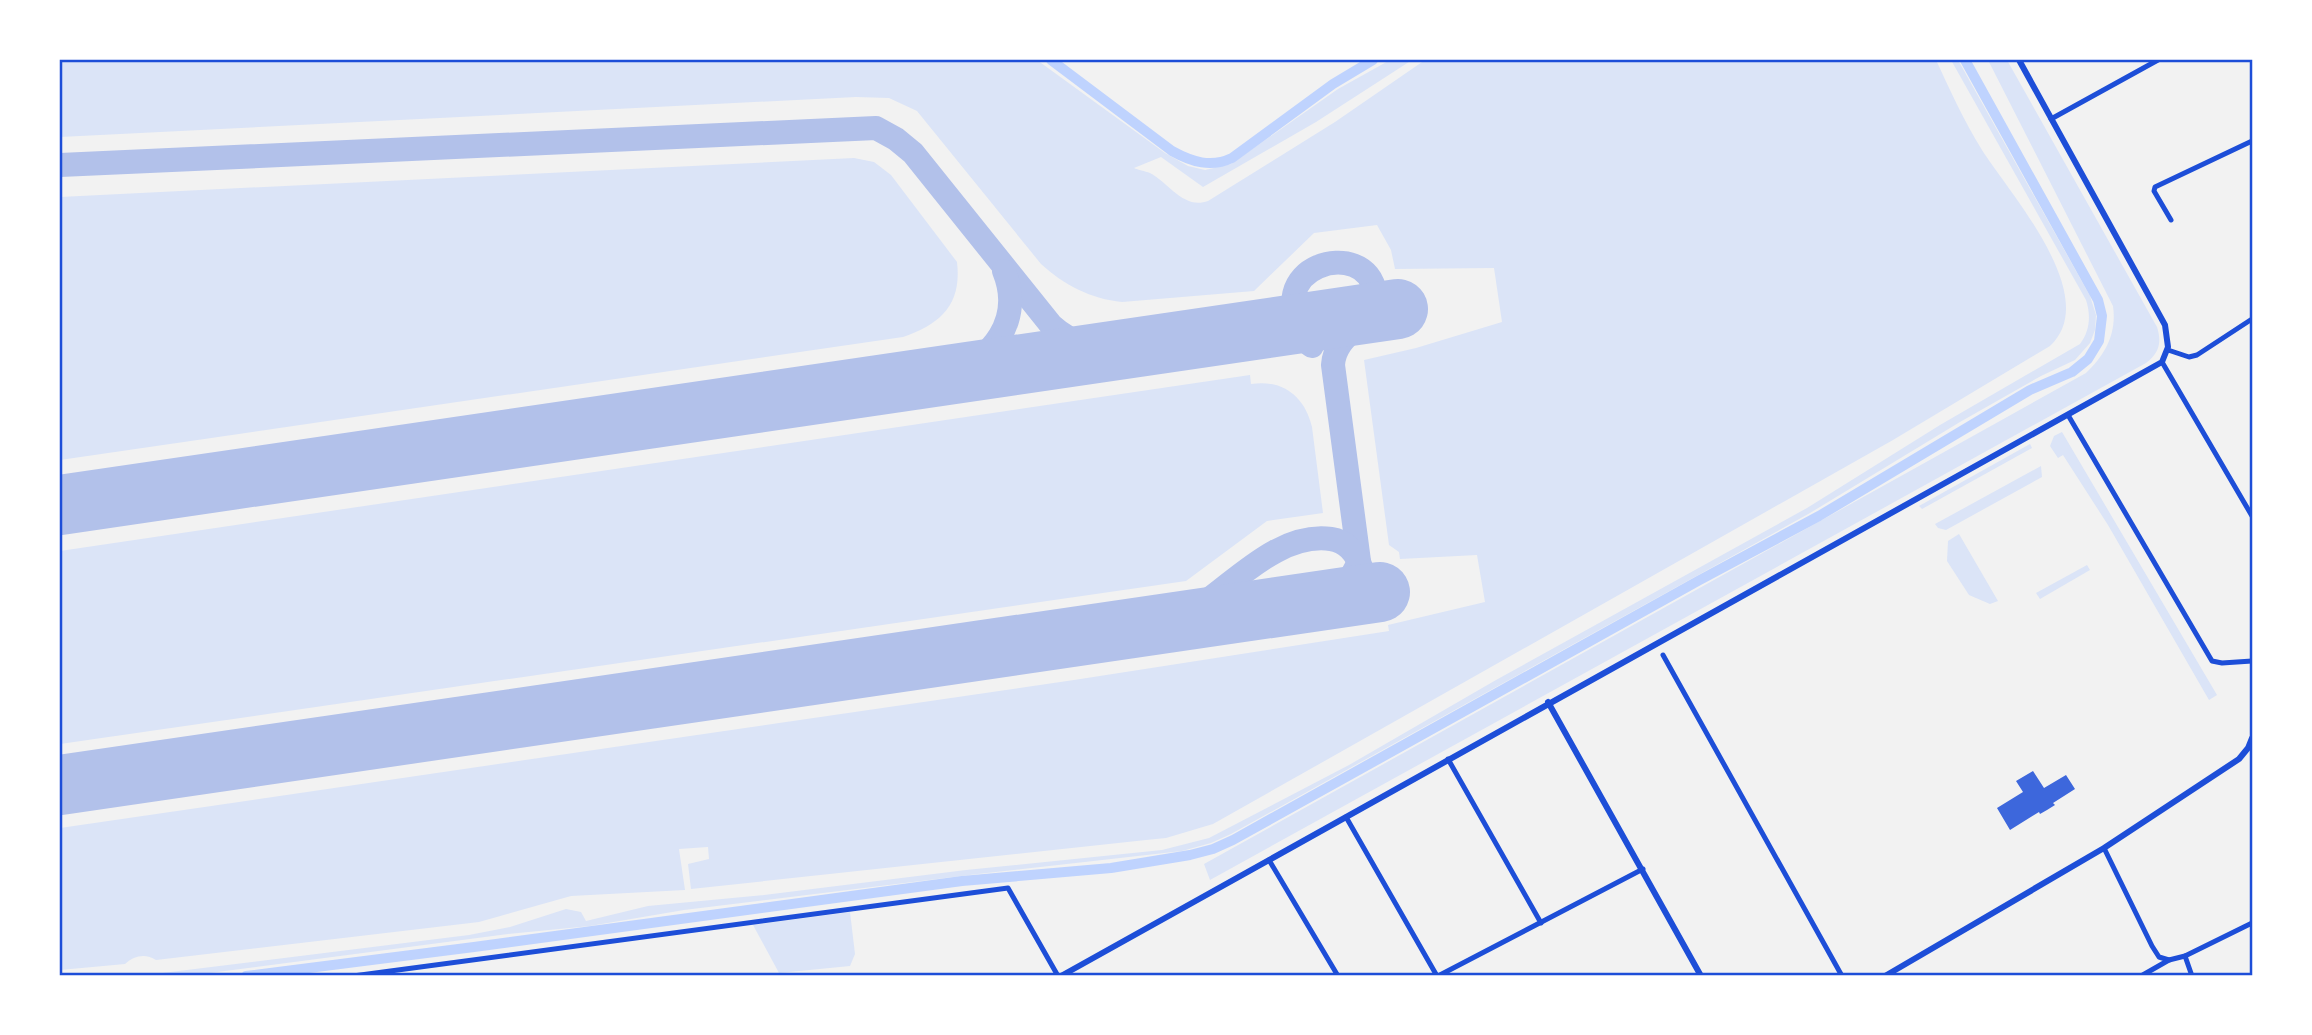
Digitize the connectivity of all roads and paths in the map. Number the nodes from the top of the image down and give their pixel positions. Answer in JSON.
{"nodes":[{"id":1,"x":2019,"y":60,"type":"edge"},
{"id":2,"x":2158,"y":60,"type":"edge"},
{"id":3,"x":2051,"y":119,"type":"junction"},
{"id":4,"x":2252,"y":141,"type":"edge"},
{"id":5,"x":2171,"y":220,"type":"dead end"},
{"id":6,"x":2252,"y":319,"type":"edge"},
{"id":7,"x":2168,"y":350,"type":"junction"},
{"id":8,"x":2162,"y":362,"type":"junction"},
{"id":9,"x":2068,"y":415,"type":"junction"},
{"id":10,"x":2252,"y":516,"type":"edge"},
{"id":11,"x":1663,"y":655,"type":"dead end"},
{"id":12,"x":2252,"y":661,"type":"edge"},
{"id":13,"x":1548,"y":702,"type":"junction"},
{"id":14,"x":2252,"y":738,"type":"edge"},
{"id":15,"x":1448,"y":759,"type":"junction"},
{"id":16,"x":1346,"y":817,"type":"junction"},
{"id":17,"x":2104,"y":848,"type":"junction"},
{"id":18,"x":1269,"y":860,"type":"junction"},
{"id":19,"x":1643,"y":869,"type":"junction"},
{"id":20,"x":1541,"y":923,"type":"junction"},
{"id":21,"x":2252,"y":923,"type":"edge"},
{"id":22,"x":2185,"y":956,"type":"junction"},
{"id":23,"x":2168,"y":960,"type":"junction"},
{"id":24,"x":353,"y":975,"type":"edge"},
{"id":25,"x":1059,"y":975,"type":"edge"},
{"id":26,"x":1338,"y":975,"type":"edge"},
{"id":27,"x":1438,"y":975,"type":"edge"},
{"id":28,"x":1701,"y":975,"type":"edge"},
{"id":29,"x":1842,"y":975,"type":"edge"},
{"id":30,"x":1885,"y":975,"type":"edge"},
{"id":31,"x":2141,"y":975,"type":"edge"},
{"id":32,"x":2192,"y":975,"type":"edge"}],
"edges":[{"from":1,"to":3,"type":"street"},
{"from":2,"to":3,"type":"street"},
{"from":3,"to":7,"type":"street"},
{"from":4,"to":5,"type":"street"},
{"from":6,"to":7,"type":"street"},
{"from":7,"to":8,"type":"street"},
{"from":8,"to":9,"type":"street"},
{"from":8,"to":10,"type":"street"},
{"from":9,"to":12,"type":"street"},
{"from":9,"to":13,"type":"street"},
{"from":11,"to":29,"type":"street"},
{"from":13,"to":15,"type":"street"},
{"from":13,"to":19,"type":"street"},
{"from":14,"to":17,"type":"street"},
{"from":15,"to":16,"type":"street"},
{"from":15,"to":20,"type":"street"},
{"from":16,"to":18,"type":"street"},
{"from":16,"to":27,"type":"street"},
{"from":17,"to":23,"type":"street"},
{"from":17,"to":30,"type":"street"},
{"from":18,"to":25,"type":"street"},
{"from":18,"to":26,"type":"street"},
{"from":19,"to":20,"type":"street"},
{"from":19,"to":28,"type":"street"},
{"from":20,"to":27,"type":"street"},
{"from":21,"to":22,"type":"street"},
{"from":22,"to":23,"type":"street"},
{"from":22,"to":32,"type":"street"},
{"from":23,"to":31,"type":"street"},
{"from":24,"to":25,"type":"street"}]}
